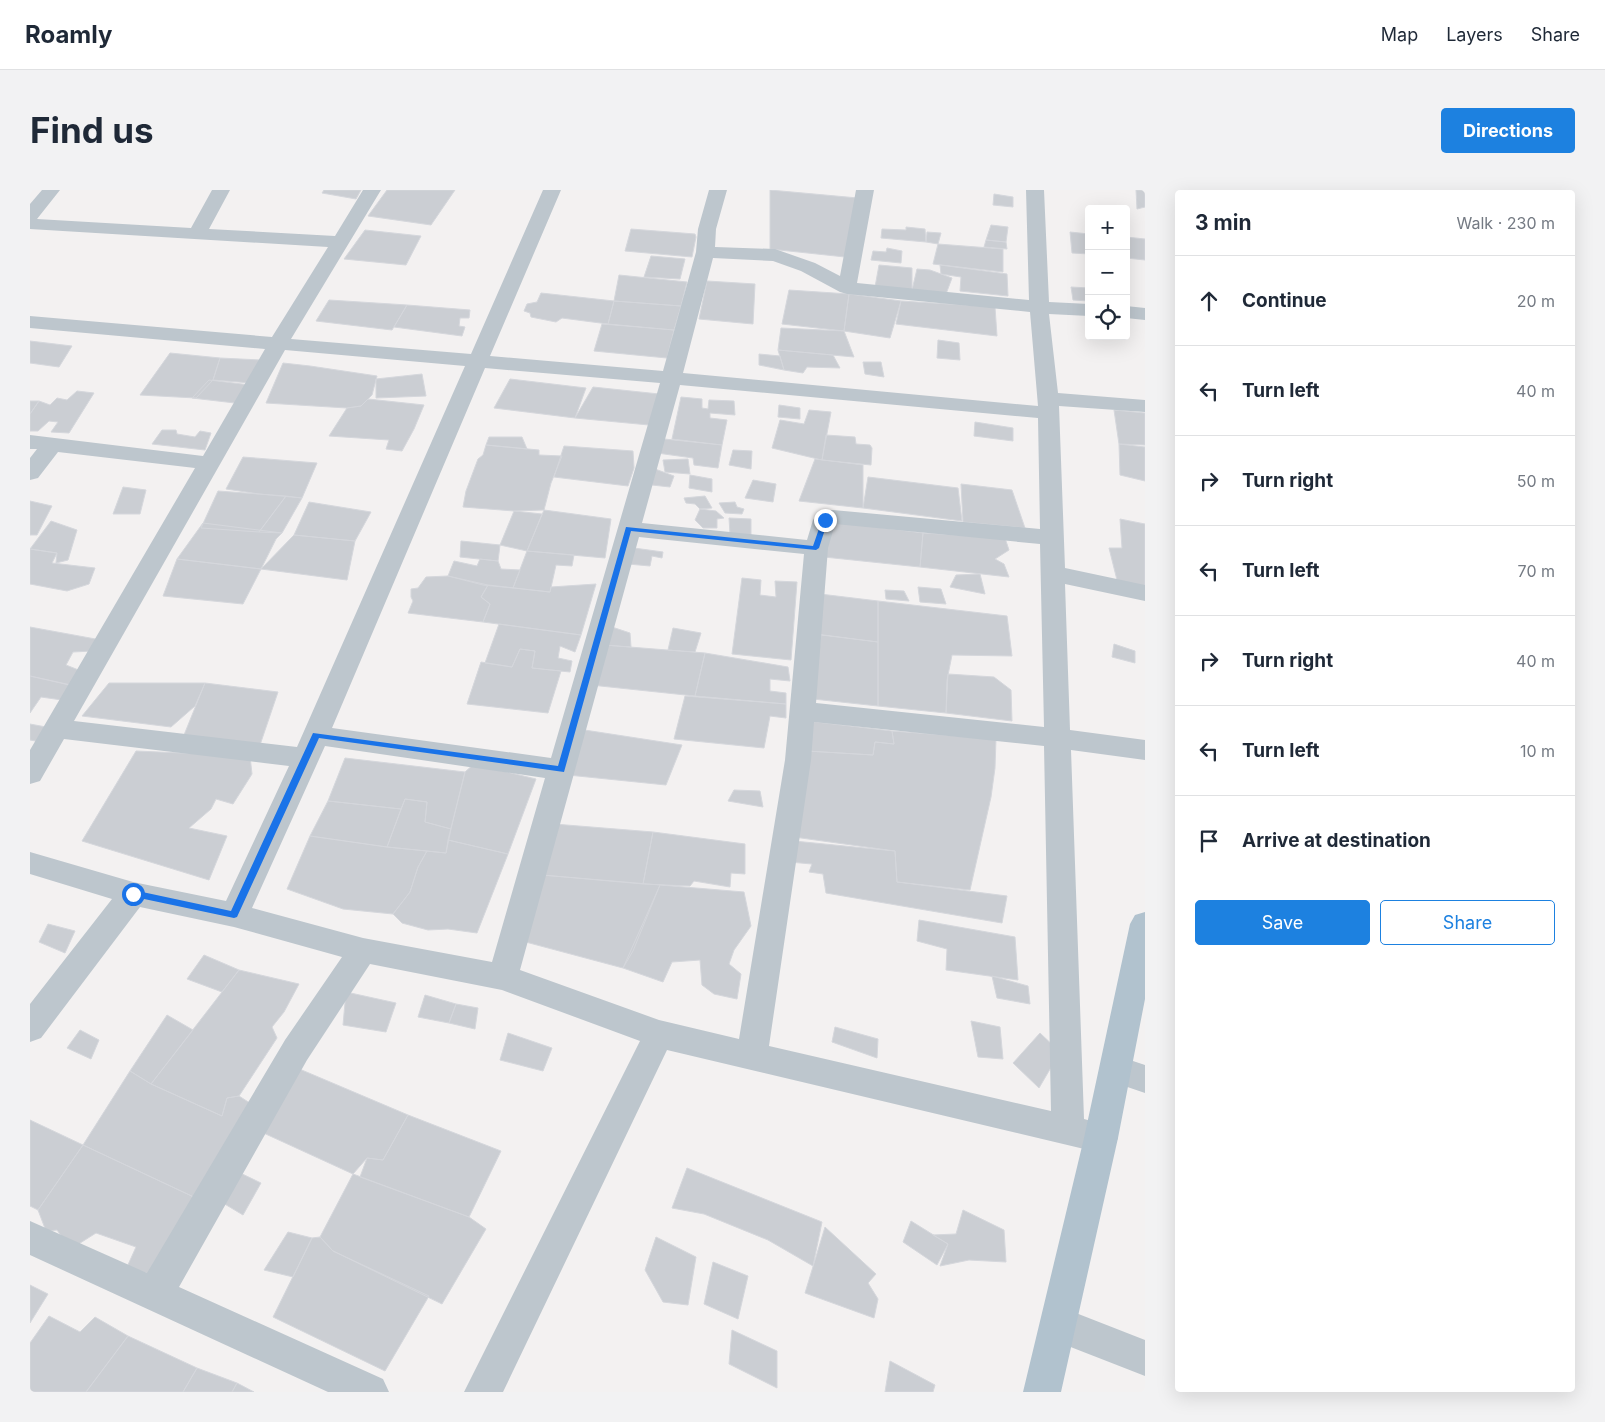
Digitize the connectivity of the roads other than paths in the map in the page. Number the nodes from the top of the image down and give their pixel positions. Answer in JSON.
{"nodes":[{"id":1,"x":51,"y":190,"type":"edge"},
{"id":2,"x":221,"y":190,"type":"edge"},
{"id":3,"x":372,"y":190,"type":"edge"},
{"id":4,"x":552,"y":190,"type":"edge"},
{"id":5,"x":718,"y":190,"type":"edge"},
{"id":6,"x":866,"y":190,"type":"edge"},
{"id":7,"x":1035,"y":190,"type":"edge"},
{"id":8,"x":30,"y":216,"type":"edge"},
{"id":9,"x":30,"y":224,"type":"edge"},
{"id":10,"x":197,"y":234,"type":"junction"},
{"id":11,"x":339,"y":242,"type":"junction"},
{"id":12,"x":705,"y":252,"type":"junction"},
{"id":13,"x":847,"y":288,"type":"junction"},
{"id":14,"x":1039,"y":307,"type":"junction"},
{"id":15,"x":1085,"y":310,"type":"edge"},
{"id":16,"x":1130,"y":312,"type":"edge"},
{"id":17,"x":1145,"y":314,"type":"edge"},
{"id":18,"x":30,"y":322,"type":"edge"},
{"id":19,"x":278,"y":344,"type":"junction"},
{"id":20,"x":479,"y":362,"type":"junction"},
{"id":21,"x":672,"y":377,"type":"junction"},
{"id":22,"x":1048,"y":406,"type":"junction"},
{"id":23,"x":1145,"y":406,"type":"edge"},
{"id":24,"x":30,"y":442,"type":"edge"},
{"id":25,"x":52,"y":445,"type":"junction"},
{"id":26,"x":208,"y":463,"type":"junction"},
{"id":27,"x":30,"y":473,"type":"edge"},
{"id":28,"x":629,"y":529,"type":"junction"},
{"id":29,"x":1051,"y":538,"type":"junction"},
{"id":30,"x":816,"y":548,"type":"junction"},
{"id":31,"x":1052,"y":573,"type":"junction"},
{"id":32,"x":1145,"y":592,"type":"edge"},
{"id":33,"x":803,"y":711,"type":"junction"},
{"id":34,"x":55,"y":728,"type":"junction"},
{"id":35,"x":1057,"y":738,"type":"junction"},
{"id":36,"x":311,"y":746,"type":"junction"},
{"id":37,"x":1145,"y":750,"type":"edge"},
{"id":38,"x":561,"y":770,"type":"junction"},
{"id":39,"x":30,"y":774,"type":"edge"},
{"id":40,"x":30,"y":863,"type":"edge"},
{"id":41,"x":133,"y":894,"type":"junction"},
{"id":42,"x":234,"y":915,"type":"junction"},
{"id":43,"x":1145,"y":924,"type":"edge"},
{"id":44,"x":362,"y":950,"type":"junction"},
{"id":45,"x":504,"y":977,"type":"junction"},
{"id":46,"x":30,"y":1028,"type":"edge"},
{"id":47,"x":659,"y":1034,"type":"junction"},
{"id":48,"x":752,"y":1056,"type":"junction"},
{"id":49,"x":1115,"y":1068,"type":"junction"},
{"id":50,"x":1145,"y":1079,"type":"edge"},
{"id":51,"x":1068,"y":1130,"type":"junction"},
{"id":52,"x":1101,"y":1138,"type":"junction"},
{"id":53,"x":30,"y":1238,"type":"edge"},
{"id":54,"x":155,"y":1294,"type":"junction"},
{"id":55,"x":1058,"y":1324,"type":"junction"},
{"id":56,"x":1145,"y":1358,"type":"edge"},
{"id":57,"x":370,"y":1392,"type":"edge"},
{"id":58,"x":483,"y":1392,"type":"edge"},
{"id":59,"x":1042,"y":1392,"type":"edge"}],
"edges":[{"from":1,"to":8,"type":"street"},
{"from":2,"to":10,"type":"street"},
{"from":3,"to":11,"type":"street"},
{"from":4,"to":20,"type":"street"},
{"from":5,"to":12,"type":"street"},
{"from":6,"to":13,"type":"street"},
{"from":7,"to":14,"type":"street"},
{"from":9,"to":10,"type":"street"},
{"from":10,"to":11,"type":"street"},
{"from":11,"to":19,"type":"street"},
{"from":12,"to":13,"type":"street"},
{"from":12,"to":21,"type":"street"},
{"from":13,"to":14,"type":"street"},
{"from":14,"to":15,"type":"street"},
{"from":14,"to":22,"type":"street"},
{"from":16,"to":17,"type":"street"},
{"from":18,"to":19,"type":"street"},
{"from":19,"to":20,"type":"street"},
{"from":19,"to":26,"type":"street"},
{"from":20,"to":21,"type":"street"},
{"from":20,"to":36,"type":"street"},
{"from":21,"to":22,"type":"street"},
{"from":21,"to":28,"type":"street"},
{"from":22,"to":23,"type":"street"},
{"from":22,"to":29,"type":"street"},
{"from":24,"to":25,"type":"street"},
{"from":25,"to":26,"type":"street"},
{"from":25,"to":27,"type":"street"},
{"from":26,"to":34,"type":"street"},
{"from":28,"to":30,"type":"street"},
{"from":28,"to":38,"type":"street"},
{"from":29,"to":30,"type":"street"},
{"from":29,"to":31,"type":"street"},
{"from":30,"to":33,"type":"street"},
{"from":31,"to":32,"type":"street"},
{"from":31,"to":35,"type":"street"},
{"from":33,"to":35,"type":"street"},
{"from":33,"to":48,"type":"street"},
{"from":34,"to":36,"type":"street"},
{"from":34,"to":39,"type":"street"},
{"from":35,"to":37,"type":"street"},
{"from":35,"to":51,"type":"street"},
{"from":36,"to":38,"type":"street"},
{"from":36,"to":42,"type":"street"},
{"from":38,"to":45,"type":"street"},
{"from":40,"to":41,"type":"street"},
{"from":41,"to":42,"type":"street"},
{"from":41,"to":46,"type":"street"},
{"from":42,"to":44,"type":"street"},
{"from":43,"to":49,"type":"main road"},
{"from":44,"to":45,"type":"street"},
{"from":44,"to":54,"type":"street"},
{"from":45,"to":47,"type":"street"},
{"from":47,"to":48,"type":"street"},
{"from":47,"to":58,"type":"street"},
{"from":48,"to":51,"type":"street"},
{"from":49,"to":50,"type":"street"},
{"from":49,"to":52,"type":"main road"},
{"from":51,"to":52,"type":"street"},
{"from":52,"to":55,"type":"main road"},
{"from":53,"to":54,"type":"street"},
{"from":54,"to":57,"type":"street"},
{"from":55,"to":56,"type":"street"},
{"from":55,"to":59,"type":"main road"}]}
